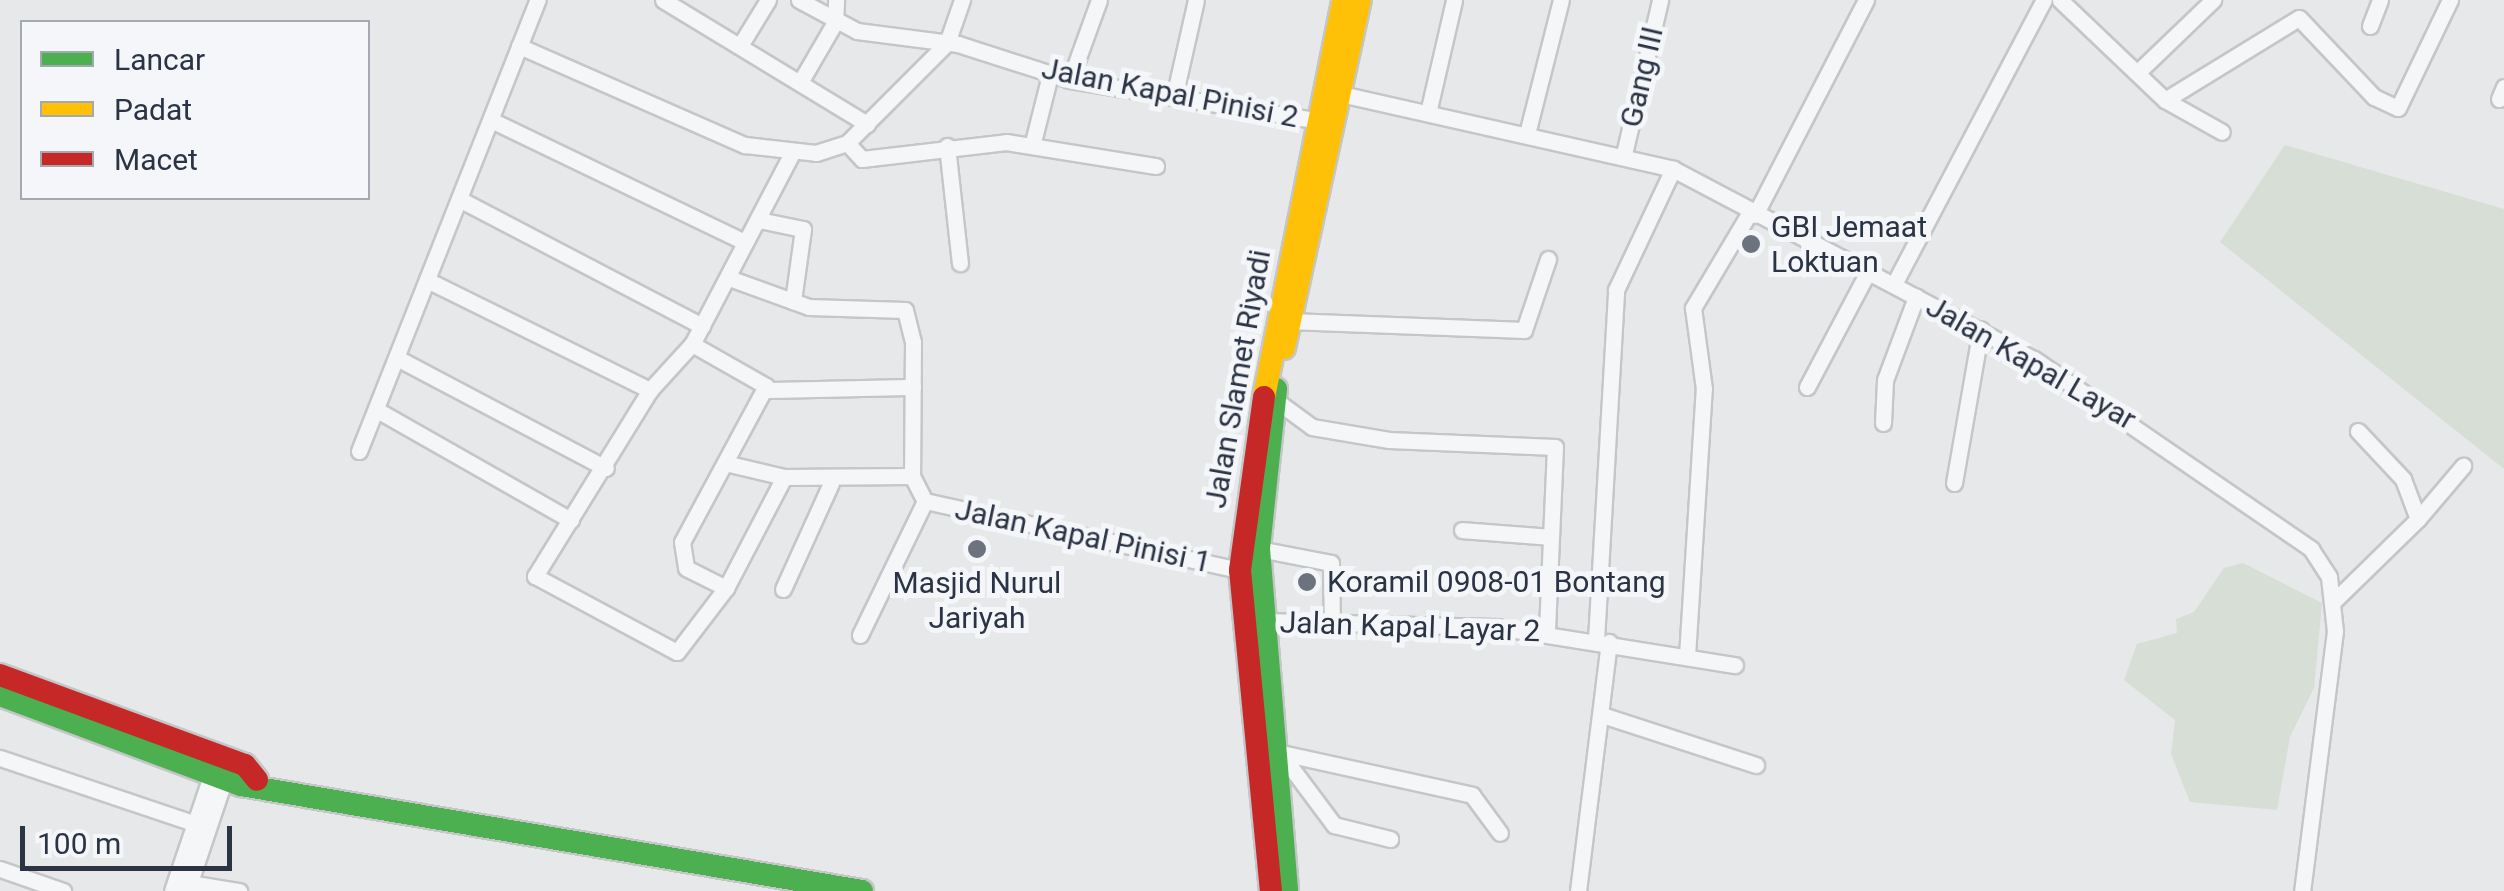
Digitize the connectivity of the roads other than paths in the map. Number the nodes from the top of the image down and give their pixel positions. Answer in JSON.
{"nodes":[{"id":1,"x":538,"y":0,"type":"edge"},
{"id":2,"x":663,"y":0,"type":"edge"},
{"id":3,"x":768,"y":0,"type":"edge"},
{"id":4,"x":799,"y":0,"type":"edge"},
{"id":5,"x":836,"y":0,"type":"edge"},
{"id":6,"x":962,"y":0,"type":"edge"},
{"id":7,"x":1098,"y":0,"type":"edge"},
{"id":8,"x":1196,"y":0,"type":"edge"},
{"id":9,"x":1342,"y":0,"type":"edge"},
{"id":10,"x":1360,"y":0,"type":"edge"},
{"id":11,"x":1454,"y":0,"type":"edge"},
{"id":12,"x":1561,"y":0,"type":"edge"},
{"id":13,"x":1660,"y":0,"type":"edge"},
{"id":14,"x":1866,"y":0,"type":"edge"},
{"id":15,"x":2044,"y":0,"type":"edge"},
{"id":16,"x":2060,"y":0,"type":"edge"},
{"id":17,"x":2213,"y":0,"type":"edge"},
{"id":18,"x":2380,"y":0,"type":"edge"},
{"id":19,"x":2450,"y":0,"type":"edge"},
{"id":20,"x":835,"y":22,"type":"junction"},
{"id":21,"x":2370,"y":26,"type":"dead end"},
{"id":22,"x":742,"y":44,"type":"junction"},
{"id":23,"x":947,"y":44,"type":"junction"},
{"id":24,"x":520,"y":46,"type":"junction"},
{"id":25,"x":2139,"y":71,"type":"junction"},
{"id":26,"x":1050,"y":75,"type":"junction"},
{"id":27,"x":802,"y":79,"type":"junction"},
{"id":28,"x":1070,"y":80,"type":"junction"},
{"id":29,"x":1175,"y":93,"type":"junction"},
{"id":30,"x":1341,"y":94,"type":"junction"},
{"id":31,"x":2165,"y":100,"type":"junction"},
{"id":32,"x":1428,"y":113,"type":"junction"},
{"id":33,"x":492,"y":120,"type":"junction"},
{"id":34,"x":1327,"y":122,"type":"junction"},
{"id":35,"x":867,"y":124,"type":"junction"},
{"id":36,"x":2222,"y":132,"type":"dead end"},
{"id":37,"x":1527,"y":134,"type":"junction"},
{"id":38,"x":847,"y":143,"type":"junction"},
{"id":39,"x":947,"y":146,"type":"junction"},
{"id":40,"x":1032,"y":146,"type":"junction"},
{"id":41,"x":1624,"y":154,"type":"junction"},
{"id":42,"x":791,"y":155,"type":"junction"},
{"id":43,"x":1156,"y":166,"type":"dead end"},
{"id":44,"x":1674,"y":169,"type":"junction"},
{"id":45,"x":462,"y":200,"type":"junction"},
{"id":46,"x":1752,"y":214,"type":"junction"},
{"id":47,"x":760,"y":220,"type":"junction"},
{"id":48,"x":745,"y":242,"type":"junction"},
{"id":49,"x":1548,"y":259,"type":"dead end"},
{"id":50,"x":960,"y":263,"type":"dead end"},
{"id":51,"x":1868,"y":272,"type":"junction"},
{"id":52,"x":729,"y":278,"type":"junction"},
{"id":53,"x":428,"y":280,"type":"junction"},
{"id":54,"x":1894,"y":284,"type":"junction"},
{"id":55,"x":1916,"y":296,"type":"junction"},
{"id":56,"x":793,"y":301,"type":"junction"},
{"id":57,"x":1290,"y":321,"type":"junction"},
{"id":58,"x":702,"y":326,"type":"junction"},
{"id":59,"x":1981,"y":330,"type":"junction"},
{"id":60,"x":692,"y":344,"type":"junction"},
{"id":61,"x":396,"y":358,"type":"junction"},
{"id":62,"x":914,"y":387,"type":"junction"},
{"id":63,"x":1808,"y":387,"type":"dead end"},
{"id":64,"x":650,"y":390,"type":"junction"},
{"id":65,"x":766,"y":390,"type":"junction"},
{"id":66,"x":1274,"y":399,"type":"junction"},
{"id":67,"x":376,"y":410,"type":"junction"},
{"id":68,"x":1884,"y":423,"type":"dead end"},
{"id":69,"x":2358,"y":431,"type":"dead end"},
{"id":70,"x":359,"y":451,"type":"dead end"},
{"id":71,"x":725,"y":463,"type":"junction"},
{"id":72,"x":2463,"y":466,"type":"dead end"},
{"id":73,"x":606,"y":468,"type":"junction"},
{"id":74,"x":912,"y":476,"type":"junction"},
{"id":75,"x":784,"y":477,"type":"junction"},
{"id":76,"x":831,"y":483,"type":"junction"},
{"id":77,"x":1954,"y":483,"type":"dead end"},
{"id":78,"x":1254,"y":494,"type":"junction"},
{"id":79,"x":926,"y":501,"type":"junction"},
{"id":80,"x":571,"y":520,"type":"junction"},
{"id":81,"x":2418,"y":520,"type":"junction"},
{"id":82,"x":1462,"y":530,"type":"dead end"},
{"id":83,"x":1551,"y":536,"type":"junction"},
{"id":84,"x":1259,"y":549,"type":"junction"},
{"id":85,"x":1240,"y":570,"type":"junction"},
{"id":86,"x":726,"y":588,"type":"junction"},
{"id":87,"x":783,"y":589,"type":"dead end"},
{"id":88,"x":2335,"y":600,"type":"junction"},
{"id":89,"x":1262,"y":621,"type":"junction"},
{"id":90,"x":1332,"y":624,"type":"junction"},
{"id":91,"x":1546,"y":632,"type":"junction"},
{"id":92,"x":860,"y":635,"type":"dead end"},
{"id":93,"x":1602,"y":641,"type":"junction"},
{"id":94,"x":1686,"y":656,"type":"junction"},
{"id":95,"x":1736,"y":665,"type":"dead end"},
{"id":96,"x":0,"y":675,"type":"edge"},
{"id":97,"x":0,"y":695,"type":"edge"},
{"id":98,"x":1602,"y":715,"type":"junction"},
{"id":99,"x":93,"y":720,"type":"junction"},
{"id":100,"x":1280,"y":753,"type":"junction"},
{"id":101,"x":0,"y":758,"type":"edge"},
{"id":102,"x":1756,"y":765,"type":"dead end"},
{"id":103,"x":218,"y":775,"type":"junction"},
{"id":104,"x":257,"y":780,"type":"junction"},
{"id":105,"x":201,"y":826,"type":"junction"},
{"id":106,"x":1500,"y":833,"type":"dead end"},
{"id":107,"x":1390,"y":839,"type":"dead end"},
{"id":108,"x":0,"y":869,"type":"edge"},
{"id":109,"x":188,"y":887,"type":"edge"},
{"id":110,"x":63,"y":891,"type":"edge"},
{"id":111,"x":172,"y":891,"type":"edge"},
{"id":112,"x":238,"y":891,"type":"edge"},
{"id":113,"x":862,"y":891,"type":"edge"},
{"id":114,"x":1271,"y":891,"type":"edge"},
{"id":115,"x":1287,"y":891,"type":"edge"},
{"id":116,"x":1578,"y":891,"type":"edge"},
{"id":117,"x":2302,"y":891,"type":"edge"}],
"edges":[{"from":1,"to":24,"type":"street"},
{"from":2,"to":22,"type":"street"},
{"from":3,"to":22,"type":"street"},
{"from":4,"to":20,"type":"street"},
{"from":5,"to":20,"type":"street"},
{"from":6,"to":23,"type":"street"},
{"from":7,"to":28,"type":"street"},
{"from":8,"to":29,"type":"street"},
{"from":9,"to":34,"type":"street","name":"Jalan Slamet Riyadi"},
{"from":10,"to":30,"type":"street","name":"Jalan Slamet Riyadi"},
{"from":11,"to":32,"type":"street"},
{"from":12,"to":37,"type":"street"},
{"from":13,"to":41,"type":"street","name":"Gang III"},
{"from":14,"to":46,"type":"street"},
{"from":15,"to":54,"type":"street"},
{"from":16,"to":25,"type":"street"},
{"from":17,"to":25,"type":"street"},
{"from":18,"to":21,"type":"street"},
{"from":19,"to":31,"type":"street"},
{"from":20,"to":23,"type":"street","name":"Jalan Kapal Pinisi 2"},
{"from":20,"to":27,"type":"street"},
{"from":22,"to":27,"type":"street"},
{"from":23,"to":26,"type":"street","name":"Jalan Kapal Pinisi 2"},
{"from":23,"to":35,"type":"street"},
{"from":24,"to":33,"type":"street"},
{"from":24,"to":42,"type":"street"},
{"from":25,"to":31,"type":"street"},
{"from":26,"to":28,"type":"street","name":"Jalan Kapal Pinisi 2"},
{"from":26,"to":40,"type":"street"},
{"from":27,"to":35,"type":"street"},
{"from":28,"to":29,"type":"street","name":"Jalan Kapal Pinisi 2"},
{"from":29,"to":34,"type":"street","name":"Jalan Kapal Pinisi 2"},
{"from":30,"to":32,"type":"street","name":"Jalan Kapal Layar"},
{"from":30,"to":34,"type":"street","name":"Jalan Slamet Riyadi"},
{"from":31,"to":36,"type":"street"},
{"from":32,"to":37,"type":"street","name":"Jalan Kapal Layar"},
{"from":33,"to":45,"type":"street"},
{"from":33,"to":48,"type":"street"},
{"from":34,"to":57,"type":"street","name":"Jalan Slamet Riyadi"},
{"from":34,"to":78,"type":"street","name":"Jalan Slamet Riyadi"},
{"from":35,"to":38,"type":"street"},
{"from":37,"to":41,"type":"street","name":"Jalan Kapal Layar"},
{"from":38,"to":39,"type":"street"},
{"from":38,"to":42,"type":"street"},
{"from":39,"to":40,"type":"street"},
{"from":39,"to":50,"type":"street"},
{"from":40,"to":43,"type":"street"},
{"from":41,"to":44,"type":"street","name":"Jalan Kapal Layar"},
{"from":42,"to":47,"type":"street"},
{"from":44,"to":46,"type":"street","name":"Jalan Kapal Layar"},
{"from":44,"to":93,"type":"street"},
{"from":45,"to":53,"type":"street"},
{"from":45,"to":58,"type":"street"},
{"from":46,"to":51,"type":"street","name":"Jalan Kapal Layar"},
{"from":46,"to":94,"type":"street"},
{"from":47,"to":48,"type":"street"},
{"from":47,"to":56,"type":"street"},
{"from":48,"to":52,"type":"street"},
{"from":49,"to":57,"type":"street"},
{"from":51,"to":54,"type":"street","name":"Jalan Kapal Layar"},
{"from":51,"to":63,"type":"street"},
{"from":52,"to":56,"type":"street"},
{"from":52,"to":58,"type":"street"},
{"from":53,"to":61,"type":"street"},
{"from":53,"to":64,"type":"street"},
{"from":54,"to":55,"type":"street","name":"Jalan Kapal Layar"},
{"from":55,"to":59,"type":"street","name":"Jalan Kapal Layar"},
{"from":55,"to":68,"type":"street"},
{"from":56,"to":62,"type":"street"},
{"from":57,"to":66,"type":"street","name":"Jalan Slamet Riyadi"},
{"from":58,"to":60,"type":"street"},
{"from":59,"to":77,"type":"street"},
{"from":59,"to":88,"type":"street","name":"Jalan Kapal Layar"},
{"from":60,"to":64,"type":"street"},
{"from":60,"to":65,"type":"street"},
{"from":61,"to":67,"type":"street"},
{"from":61,"to":73,"type":"street"},
{"from":62,"to":65,"type":"street"},
{"from":62,"to":74,"type":"street"},
{"from":64,"to":73,"type":"street"},
{"from":65,"to":71,"type":"street"},
{"from":66,"to":78,"type":"street","name":"Jalan Slamet Riyadi"},
{"from":66,"to":83,"type":"street"},
{"from":67,"to":70,"type":"street"},
{"from":67,"to":80,"type":"street"},
{"from":69,"to":81,"type":"street"},
{"from":71,"to":75,"type":"street"},
{"from":71,"to":86,"type":"street"},
{"from":72,"to":81,"type":"street"},
{"from":73,"to":80,"type":"street"},
{"from":74,"to":76,"type":"street"},
{"from":74,"to":79,"type":"street"},
{"from":75,"to":76,"type":"street"},
{"from":75,"to":86,"type":"street"},
{"from":76,"to":87,"type":"street"},
{"from":78,"to":84,"type":"street","name":"Jalan Slamet Riyadi"},
{"from":78,"to":85,"type":"street","name":"Jalan Slamet Riyadi"},
{"from":79,"to":85,"type":"street","name":"Jalan Kapal Pinisi 1"},
{"from":79,"to":92,"type":"street"},
{"from":80,"to":86,"type":"street"},
{"from":81,"to":88,"type":"street"},
{"from":82,"to":83,"type":"street"},
{"from":83,"to":91,"type":"street"},
{"from":84,"to":89,"type":"street","name":"Jalan Slamet Riyadi"},
{"from":84,"to":90,"type":"street"},
{"from":85,"to":114,"type":"street","name":"Jalan Slamet Riyadi"},
{"from":88,"to":117,"type":"street","name":"Jalan Kapal Layar"},
{"from":89,"to":90,"type":"street","name":"Jalan Kapal Layar 2"},
{"from":89,"to":100,"type":"street","name":"Jalan Slamet Riyadi"},
{"from":90,"to":91,"type":"street","name":"Jalan Kapal Layar 2"},
{"from":91,"to":93,"type":"street","name":"Jalan Kapal Layar 2"},
{"from":93,"to":94,"type":"street","name":"Jalan Kapal Layar 2"},
{"from":93,"to":98,"type":"street"},
{"from":94,"to":95,"type":"street","name":"Jalan Kapal Layar 2"},
{"from":96,"to":99,"type":"street"},
{"from":97,"to":99,"type":"street"},
{"from":98,"to":102,"type":"street"},
{"from":98,"to":116,"type":"street"},
{"from":99,"to":103,"type":"street"},
{"from":99,"to":104,"type":"street"},
{"from":100,"to":106,"type":"street"},
{"from":100,"to":107,"type":"street"},
{"from":100,"to":115,"type":"street","name":"Jalan Slamet Riyadi"},
{"from":101,"to":105,"type":"street"},
{"from":103,"to":104,"type":"street"},
{"from":103,"to":105,"type":"street"},
{"from":104,"to":113,"type":"street"},
{"from":105,"to":109,"type":"street"},
{"from":105,"to":111,"type":"street"},
{"from":108,"to":110,"type":"street"},
{"from":109,"to":112,"type":"street"}]}
